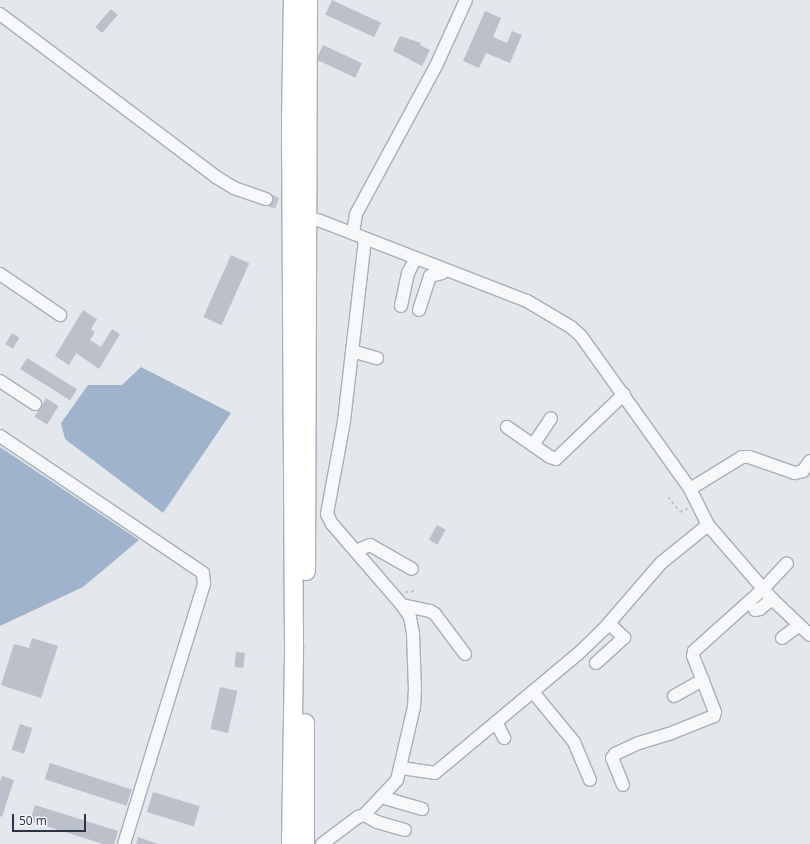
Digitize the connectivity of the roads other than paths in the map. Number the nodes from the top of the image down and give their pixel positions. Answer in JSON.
{"nodes":[{"id":1,"x":293,"y":0,"type":"edge"},
{"id":2,"x":308,"y":0,"type":"edge"},
{"id":3,"x":466,"y":0,"type":"edge"},
{"id":4,"x":0,"y":14,"type":"edge"},
{"id":5,"x":266,"y":199,"type":"tunnel mouth"},
{"id":6,"x":318,"y":220,"type":"dead end"},
{"id":7,"x":353,"y":233,"type":"junction"},
{"id":8,"x":365,"y":239,"type":"junction"},
{"id":9,"x":416,"y":258,"type":"junction"},
{"id":10,"x":445,"y":270,"type":"junction"},
{"id":11,"x":0,"y":274,"type":"edge"},
{"id":12,"x":401,"y":306,"type":"dead end"},
{"id":13,"x":419,"y":310,"type":"dead end"},
{"id":14,"x":60,"y":315,"type":"dead end"},
{"id":15,"x":352,"y":351,"type":"junction"},
{"id":16,"x":377,"y":358,"type":"dead end"},
{"id":17,"x":0,"y":381,"type":"edge"},
{"id":18,"x":624,"y":394,"type":"junction"},
{"id":19,"x":35,"y":404,"type":"dead end"},
{"id":20,"x":551,"y":418,"type":"dead end"},
{"id":21,"x":507,"y":427,"type":"dead end"},
{"id":22,"x":0,"y":436,"type":"edge"},
{"id":23,"x":533,"y":445,"type":"junction"},
{"id":24,"x":810,"y":460,"type":"edge"},
{"id":25,"x":690,"y":489,"type":"junction"},
{"id":26,"x":708,"y":525,"type":"junction"},
{"id":27,"x":356,"y":551,"type":"junction"},
{"id":28,"x":787,"y":563,"type":"dead end"},
{"id":29,"x":412,"y":569,"type":"dead end"},
{"id":30,"x":763,"y":589,"type":"junction"},
{"id":31,"x":772,"y":599,"type":"junction"},
{"id":32,"x":402,"y":605,"type":"junction"},
{"id":33,"x":755,"y":610,"type":"dead end"},
{"id":34,"x":609,"y":623,"type":"junction"},
{"id":35,"x":799,"y":625,"type":"junction"},
{"id":36,"x":810,"y":635,"type":"edge"},
{"id":37,"x":782,"y":638,"type":"dead end"},
{"id":38,"x":465,"y":654,"type":"dead end"},
{"id":39,"x":596,"y":663,"type":"dead end"},
{"id":40,"x":703,"y":680,"type":"junction"},
{"id":41,"x":533,"y":692,"type":"junction"},
{"id":42,"x":674,"y":696,"type":"dead end"},
{"id":43,"x":496,"y":722,"type":"junction"},
{"id":44,"x":504,"y":738,"type":"dead end"},
{"id":45,"x":400,"y":768,"type":"junction"},
{"id":46,"x":590,"y":780,"type":"dead end"},
{"id":47,"x":624,"y":786,"type":"dead end"},
{"id":48,"x":381,"y":797,"type":"junction"},
{"id":49,"x":422,"y":809,"type":"dead end"},
{"id":50,"x":361,"y":816,"type":"junction"},
{"id":51,"x":405,"y":830,"type":"dead end"},
{"id":52,"x":124,"y":844,"type":"edge"},
{"id":53,"x":291,"y":844,"type":"edge"},
{"id":54,"x":305,"y":844,"type":"edge"},
{"id":55,"x":322,"y":844,"type":"edge"}],
"edges":[{"from":1,"to":53,"type":"highway"},
{"from":2,"to":54,"type":"highway"},
{"from":3,"to":7,"type":"street"},
{"from":4,"to":5,"type":"street"},
{"from":6,"to":7,"type":"street"},
{"from":7,"to":8,"type":"street"},
{"from":8,"to":9,"type":"street"},
{"from":8,"to":15,"type":"street"},
{"from":9,"to":10,"type":"street"},
{"from":9,"to":12,"type":"street"},
{"from":10,"to":13,"type":"street"},
{"from":10,"to":18,"type":"street"},
{"from":11,"to":14,"type":"street"},
{"from":15,"to":16,"type":"street"},
{"from":15,"to":27,"type":"street"},
{"from":17,"to":19,"type":"street"},
{"from":18,"to":23,"type":"street"},
{"from":18,"to":25,"type":"street"},
{"from":20,"to":23,"type":"street"},
{"from":21,"to":23,"type":"street"},
{"from":22,"to":52,"type":"street"},
{"from":24,"to":25,"type":"street"},
{"from":25,"to":26,"type":"street"},
{"from":26,"to":30,"type":"street"},
{"from":26,"to":34,"type":"street"},
{"from":27,"to":29,"type":"street"},
{"from":27,"to":32,"type":"street"},
{"from":28,"to":30,"type":"street"},
{"from":30,"to":31,"type":"street"},
{"from":30,"to":40,"type":"street"},
{"from":31,"to":33,"type":"street"},
{"from":31,"to":35,"type":"street"},
{"from":32,"to":38,"type":"street"},
{"from":32,"to":45,"type":"street"},
{"from":34,"to":39,"type":"street"},
{"from":34,"to":41,"type":"street"},
{"from":35,"to":36,"type":"street"},
{"from":35,"to":37,"type":"street"},
{"from":40,"to":42,"type":"street"},
{"from":40,"to":47,"type":"street"},
{"from":41,"to":43,"type":"street"},
{"from":41,"to":46,"type":"street"},
{"from":43,"to":44,"type":"street"},
{"from":43,"to":45,"type":"street"},
{"from":45,"to":48,"type":"street"},
{"from":48,"to":49,"type":"street"},
{"from":48,"to":50,"type":"street"},
{"from":50,"to":51,"type":"street"},
{"from":50,"to":55,"type":"street"}]}
